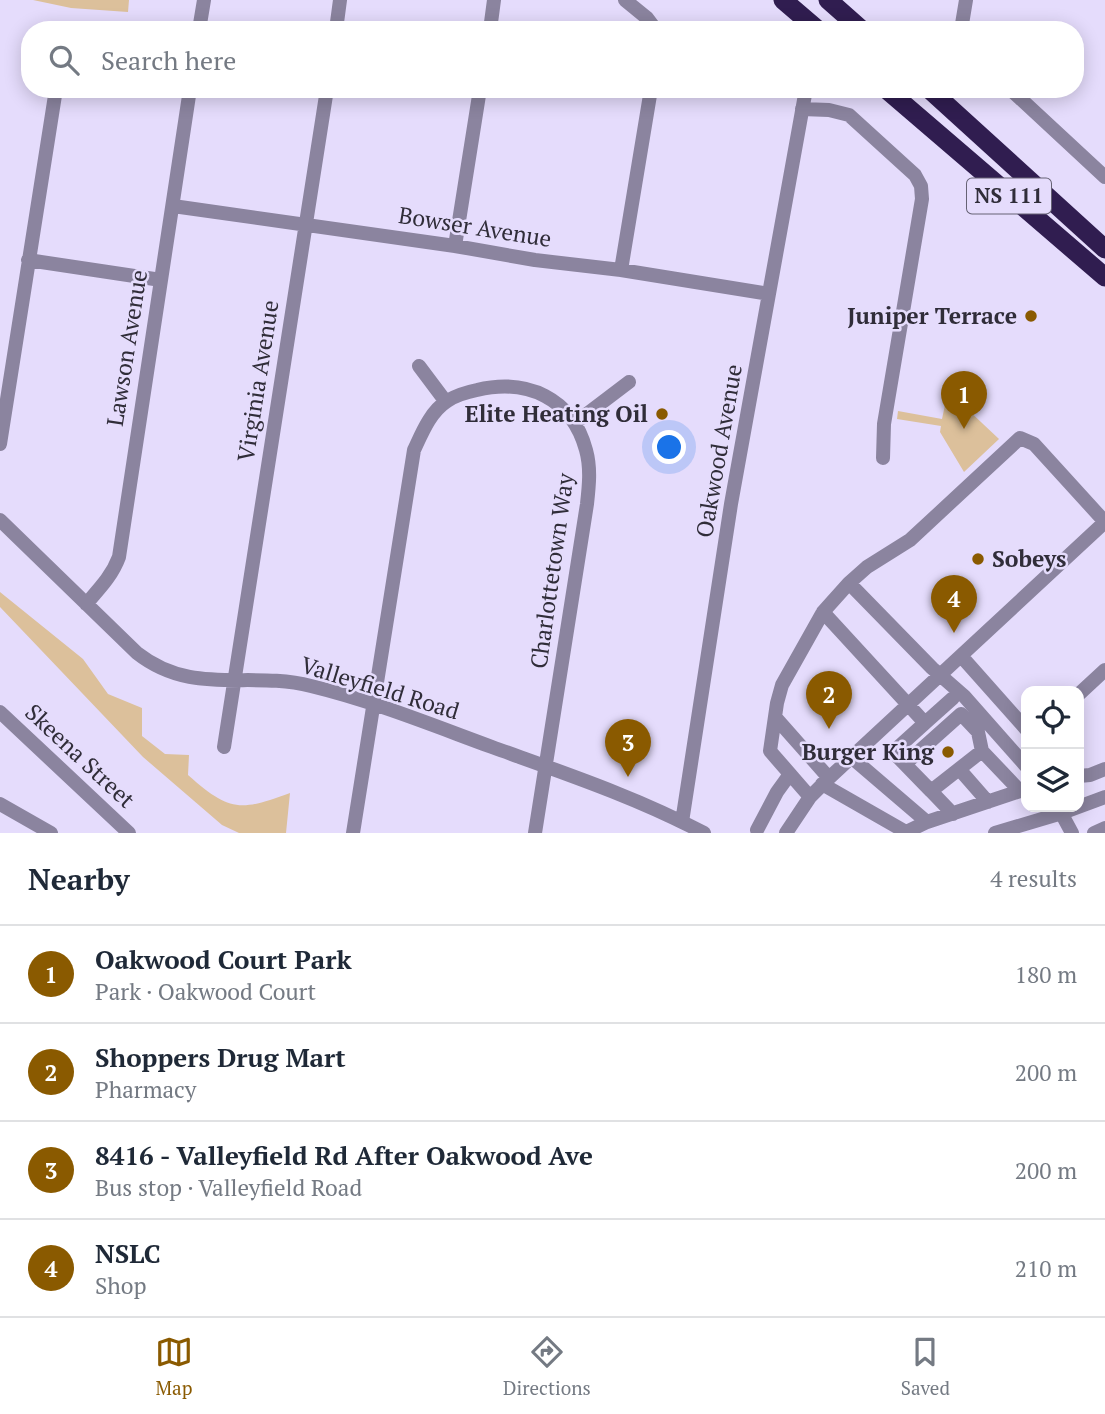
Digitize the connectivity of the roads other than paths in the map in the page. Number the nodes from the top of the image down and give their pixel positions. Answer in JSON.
{"nodes":[{"id":1,"x":204,"y":0,"type":"edge"},
{"id":2,"x":340,"y":0,"type":"edge"},
{"id":3,"x":495,"y":0,"type":"edge"},
{"id":4,"x":625,"y":0,"type":"edge"},
{"id":5,"x":783,"y":0,"type":"edge"},
{"id":6,"x":828,"y":0,"type":"edge"},
{"id":7,"x":966,"y":0,"type":"edge"},
{"id":8,"x":200,"y":21,"type":"edge"},
{"id":9,"x":337,"y":21,"type":"edge"},
{"id":10,"x":492,"y":21,"type":"edge"},
{"id":11,"x":649,"y":21,"type":"edge"},
{"id":12,"x":808,"y":21,"type":"edge"},
{"id":13,"x":852,"y":21,"type":"edge"},
{"id":14,"x":962,"y":21,"type":"edge"},
{"id":15,"x":55,"y":98,"type":"edge"},
{"id":16,"x":189,"y":98,"type":"edge"},
{"id":17,"x":326,"y":98,"type":"edge"},
{"id":18,"x":479,"y":98,"type":"edge"},
{"id":19,"x":650,"y":98,"type":"edge"},
{"id":20,"x":804,"y":98,"type":"edge"},
{"id":21,"x":896,"y":98,"type":"edge"},
{"id":22,"x":939,"y":98,"type":"edge"},
{"id":23,"x":1020,"y":98,"type":"edge"},
{"id":24,"x":802,"y":109,"type":"junction"},
{"id":25,"x":1105,"y":177,"type":"edge"},
{"id":26,"x":173,"y":205,"type":"junction"},
{"id":27,"x":306,"y":225,"type":"junction"},
{"id":28,"x":455,"y":246,"type":"junction"},
{"id":29,"x":1105,"y":249,"type":"edge"},
{"id":30,"x":28,"y":260,"type":"junction"},
{"id":31,"x":621,"y":270,"type":"junction"},
{"id":32,"x":1105,"y":277,"type":"edge"},
{"id":33,"x":161,"y":280,"type":"junction"},
{"id":34,"x":769,"y":294,"type":"junction"},
{"id":35,"x":419,"y":366,"type":"dead end"},
{"id":36,"x":629,"y":382,"type":"dead end"},
{"id":37,"x":446,"y":402,"type":"junction"},
{"id":38,"x":575,"y":422,"type":"junction"},
{"id":39,"x":0,"y":444,"type":"edge"},
{"id":40,"x":883,"y":458,"type":"dead end"},
{"id":41,"x":0,"y":520,"type":"edge"},
{"id":42,"x":1105,"y":522,"type":"edge"},
{"id":43,"x":849,"y":583,"type":"junction"},
{"id":44,"x":86,"y":604,"type":"junction"},
{"id":45,"x":824,"y":612,"type":"junction"},
{"id":46,"x":962,"y":657,"type":"junction"},
{"id":47,"x":1105,"y":670,"type":"edge"},
{"id":48,"x":941,"y":675,"type":"junction"},
{"id":49,"x":235,"y":680,"type":"junction"},
{"id":50,"x":1084,"y":689,"type":"edge"},
{"id":51,"x":953,"y":698,"type":"dead end"},
{"id":52,"x":374,"y":704,"type":"junction"},
{"id":53,"x":908,"y":706,"type":"junction"},
{"id":54,"x":0,"y":712,"type":"edge"},
{"id":55,"x":775,"y":717,"type":"junction"},
{"id":56,"x":925,"y":723,"type":"junction"},
{"id":57,"x":1021,"y":723,"type":"edge"},
{"id":58,"x":876,"y":734,"type":"junction"},
{"id":59,"x":224,"y":747,"type":"dead end"},
{"id":60,"x":1010,"y":748,"type":"junction"},
{"id":61,"x":982,"y":751,"type":"junction"},
{"id":62,"x":893,"y":752,"type":"junction"},
{"id":63,"x":851,"y":757,"type":"junction"},
{"id":64,"x":1021,"y":760,"type":"edge"},
{"id":65,"x":994,"y":764,"type":"junction"},
{"id":66,"x":905,"y":765,"type":"junction"},
{"id":67,"x":546,"y":767,"type":"junction"},
{"id":68,"x":1105,"y":769,"type":"edge"},
{"id":69,"x":960,"y":770,"type":"junction"},
{"id":70,"x":790,"y":774,"type":"junction"},
{"id":71,"x":1084,"y":776,"type":"edge"},
{"id":72,"x":826,"y":781,"type":"junction"},
{"id":73,"x":931,"y":791,"type":"junction"},
{"id":74,"x":810,"y":797,"type":"junction"},
{"id":75,"x":1105,"y":797,"type":"edge"},
{"id":76,"x":988,"y":802,"type":"junction"},
{"id":77,"x":1084,"y":803,"type":"edge"},
{"id":78,"x":0,"y":804,"type":"edge"},
{"id":79,"x":1055,"y":812,"type":"edge"},
{"id":80,"x":1061,"y":812,"type":"edge"},
{"id":81,"x":953,"y":814,"type":"junction"},
{"id":82,"x":682,"y":822,"type":"junction"},
{"id":83,"x":927,"y":822,"type":"junction"},
{"id":84,"x":1105,"y":828,"type":"edge"},
{"id":85,"x":757,"y":830,"type":"dead end"},
{"id":86,"x":1011,"y":831,"type":"edge"},
{"id":87,"x":51,"y":833,"type":"edge"},
{"id":88,"x":129,"y":833,"type":"edge"},
{"id":89,"x":353,"y":833,"type":"edge"},
{"id":90,"x":535,"y":833,"type":"edge"},
{"id":91,"x":704,"y":833,"type":"edge"},
{"id":92,"x":786,"y":833,"type":"edge"},
{"id":93,"x":995,"y":833,"type":"edge"},
{"id":94,"x":1072,"y":833,"type":"edge"},
{"id":95,"x":1094,"y":833,"type":"edge"}],
"edges":[{"from":1,"to":8,"type":"street"},
{"from":2,"to":9,"type":"street"},
{"from":3,"to":10,"type":"street"},
{"from":4,"to":11,"type":"street"},
{"from":5,"to":12,"type":"highway"},
{"from":6,"to":13,"type":"highway"},
{"from":7,"to":14,"type":"street"},
{"from":15,"to":30,"type":"street"},
{"from":16,"to":26,"type":"street","name":"Lawson Avenue"},
{"from":17,"to":27,"type":"street","name":"Virginia Avenue"},
{"from":18,"to":28,"type":"street"},
{"from":19,"to":31,"type":"street"},
{"from":20,"to":24,"type":"street","name":"Oakwood Avenue"},
{"from":21,"to":32,"type":"highway","number":"NS 111"},
{"from":22,"to":29,"type":"highway","number":"NS 111"},
{"from":23,"to":25,"type":"street"},
{"from":24,"to":34,"type":"street","name":"Oakwood Avenue"},
{"from":24,"to":40,"type":"street"},
{"from":26,"to":27,"type":"street","name":"Bowser Avenue"},
{"from":26,"to":33,"type":"street","name":"Lawson Avenue"},
{"from":27,"to":28,"type":"street","name":"Bowser Avenue"},
{"from":27,"to":49,"type":"street","name":"Virginia Avenue"},
{"from":28,"to":31,"type":"street","name":"Bowser Avenue"},
{"from":30,"to":33,"type":"street"},
{"from":30,"to":39,"type":"street"},
{"from":31,"to":34,"type":"street","name":"Bowser Avenue"},
{"from":33,"to":44,"type":"street","name":"Lawson Avenue"},
{"from":34,"to":82,"type":"street","name":"Oakwood Avenue"},
{"from":35,"to":37,"type":"street"},
{"from":36,"to":38,"type":"street"},
{"from":37,"to":38,"type":"street","name":"Charlottetown Way"},
{"from":37,"to":52,"type":"street"},
{"from":38,"to":67,"type":"street","name":"Charlottetown Way"},
{"from":41,"to":44,"type":"street","name":"Valleyfield Road"},
{"from":42,"to":43,"type":"street"},
{"from":42,"to":46,"type":"street"},
{"from":43,"to":45,"type":"street"},
{"from":43,"to":48,"type":"street"},
{"from":44,"to":49,"type":"street","name":"Valleyfield Road"},
{"from":45,"to":53,"type":"street"},
{"from":45,"to":55,"type":"street"},
{"from":46,"to":48,"type":"street"},
{"from":46,"to":57,"type":"street"},
{"from":47,"to":50,"type":"street"},
{"from":48,"to":53,"type":"street"},
{"from":48,"to":60,"type":"street"},
{"from":49,"to":52,"type":"street","name":"Valleyfield Road"},
{"from":49,"to":59,"type":"street","name":"Virginia Avenue"},
{"from":51,"to":56,"type":"street"},
{"from":52,"to":67,"type":"street","name":"Valleyfield Road"},
{"from":52,"to":89,"type":"street"},
{"from":53,"to":56,"type":"street"},
{"from":53,"to":58,"type":"street"},
{"from":54,"to":88,"type":"street","name":"Skeena Street"},
{"from":55,"to":70,"type":"street"},
{"from":55,"to":72,"type":"street"},
{"from":56,"to":62,"type":"street"},
{"from":58,"to":62,"type":"street"},
{"from":58,"to":63,"type":"street"},
{"from":60,"to":64,"type":"street"},
{"from":60,"to":65,"type":"street"},
{"from":61,"to":65,"type":"street"},
{"from":61,"to":66,"type":"street"},
{"from":61,"to":69,"type":"street"},
{"from":62,"to":66,"type":"street"},
{"from":63,"to":72,"type":"street"},
{"from":63,"to":83,"type":"street"},
{"from":65,"to":76,"type":"street"},
{"from":66,"to":73,"type":"street"},
{"from":67,"to":82,"type":"street","name":"Valleyfield Road"},
{"from":67,"to":90,"type":"street","name":"Charlottetown Way"},
{"from":68,"to":71,"type":"street"},
{"from":69,"to":73,"type":"street"},
{"from":69,"to":76,"type":"street"},
{"from":70,"to":74,"type":"street"},
{"from":70,"to":85,"type":"street"},
{"from":72,"to":74,"type":"street"},
{"from":72,"to":83,"type":"street"},
{"from":73,"to":81,"type":"street"},
{"from":74,"to":92,"type":"street"},
{"from":75,"to":77,"type":"street"},
{"from":76,"to":81,"type":"street"},
{"from":78,"to":87,"type":"street"},
{"from":79,"to":86,"type":"street"},
{"from":80,"to":94,"type":"street"},
{"from":81,"to":83,"type":"street"},
{"from":82,"to":91,"type":"street","name":"Valleyfield Road"},
{"from":84,"to":95,"type":"street"},
{"from":86,"to":93,"type":"street"}]}
